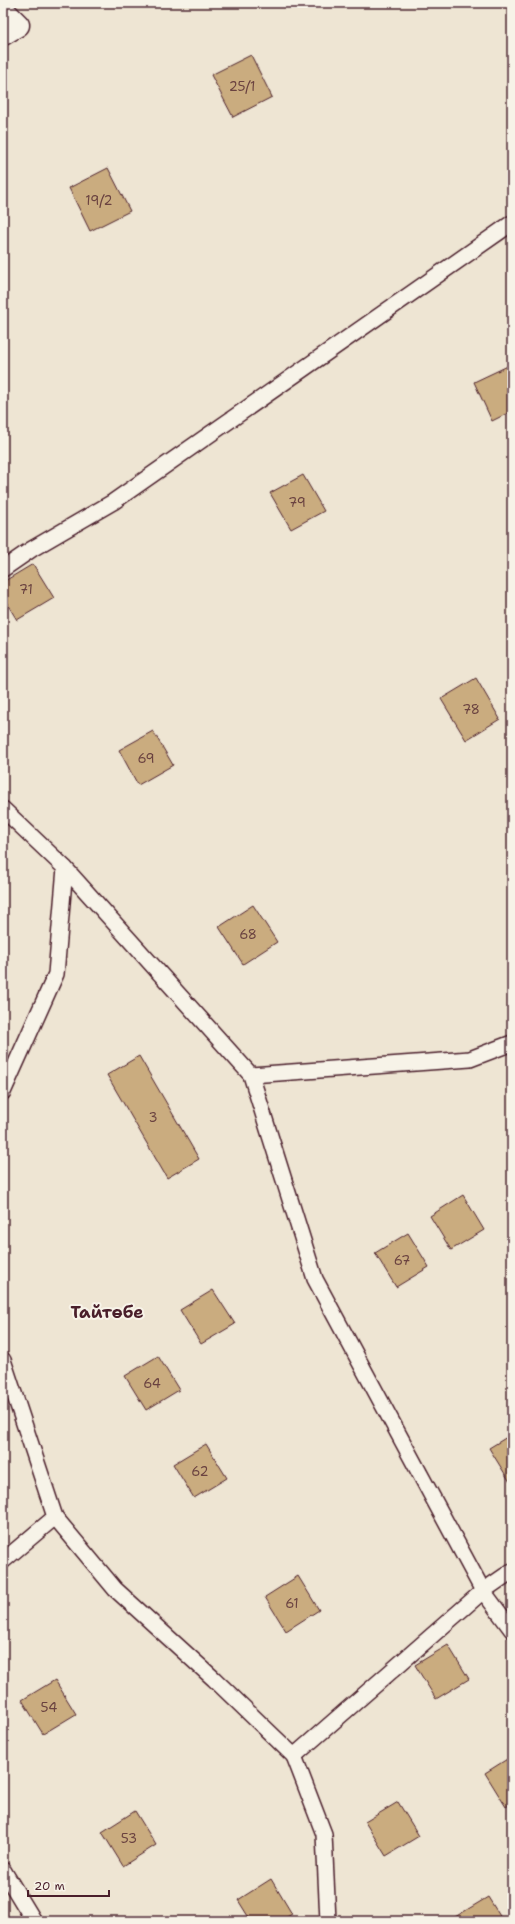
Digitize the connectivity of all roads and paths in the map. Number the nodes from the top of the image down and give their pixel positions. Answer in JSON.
{"nodes":[{"id":1,"x":3,"y":10,"type":"edge"},
{"id":2,"x":3,"y":34,"type":"edge"},
{"id":3,"x":512,"y":223,"type":"edge"},
{"id":4,"x":3,"y":569,"type":"edge"},
{"id":5,"x":3,"y":809,"type":"edge"},
{"id":6,"x":65,"y":868,"type":"junction"},
{"id":7,"x":512,"y":1043,"type":"edge"},
{"id":8,"x":251,"y":1075,"type":"junction"},
{"id":9,"x":3,"y":1092,"type":"edge"},
{"id":10,"x":3,"y":1360,"type":"edge"},
{"id":11,"x":55,"y":1517,"type":"junction"},
{"id":12,"x":3,"y":1560,"type":"edge"},
{"id":13,"x":512,"y":1571,"type":"edge"},
{"id":14,"x":483,"y":1591,"type":"junction"},
{"id":15,"x":512,"y":1630,"type":"edge"},
{"id":16,"x":294,"y":1756,"type":"junction"},
{"id":17,"x":3,"y":1870,"type":"edge"},
{"id":18,"x":34,"y":1921,"type":"edge"},
{"id":19,"x":328,"y":1921,"type":"edge"}],
"edges":[{"from":1,"to":2,"type":"street"},
{"from":3,"to":4,"type":"lane"},
{"from":5,"to":6,"type":"lane"},
{"from":6,"to":8,"type":"lane"},
{"from":6,"to":9,"type":"lane"},
{"from":7,"to":8,"type":"lane"},
{"from":8,"to":14,"type":"lane"},
{"from":10,"to":11,"type":"lane"},
{"from":11,"to":12,"type":"lane"},
{"from":11,"to":16,"type":"lane"},
{"from":13,"to":14,"type":"lane"},
{"from":14,"to":15,"type":"lane"},
{"from":14,"to":16,"type":"lane"},
{"from":16,"to":19,"type":"lane"},
{"from":17,"to":18,"type":"lane"}]}
